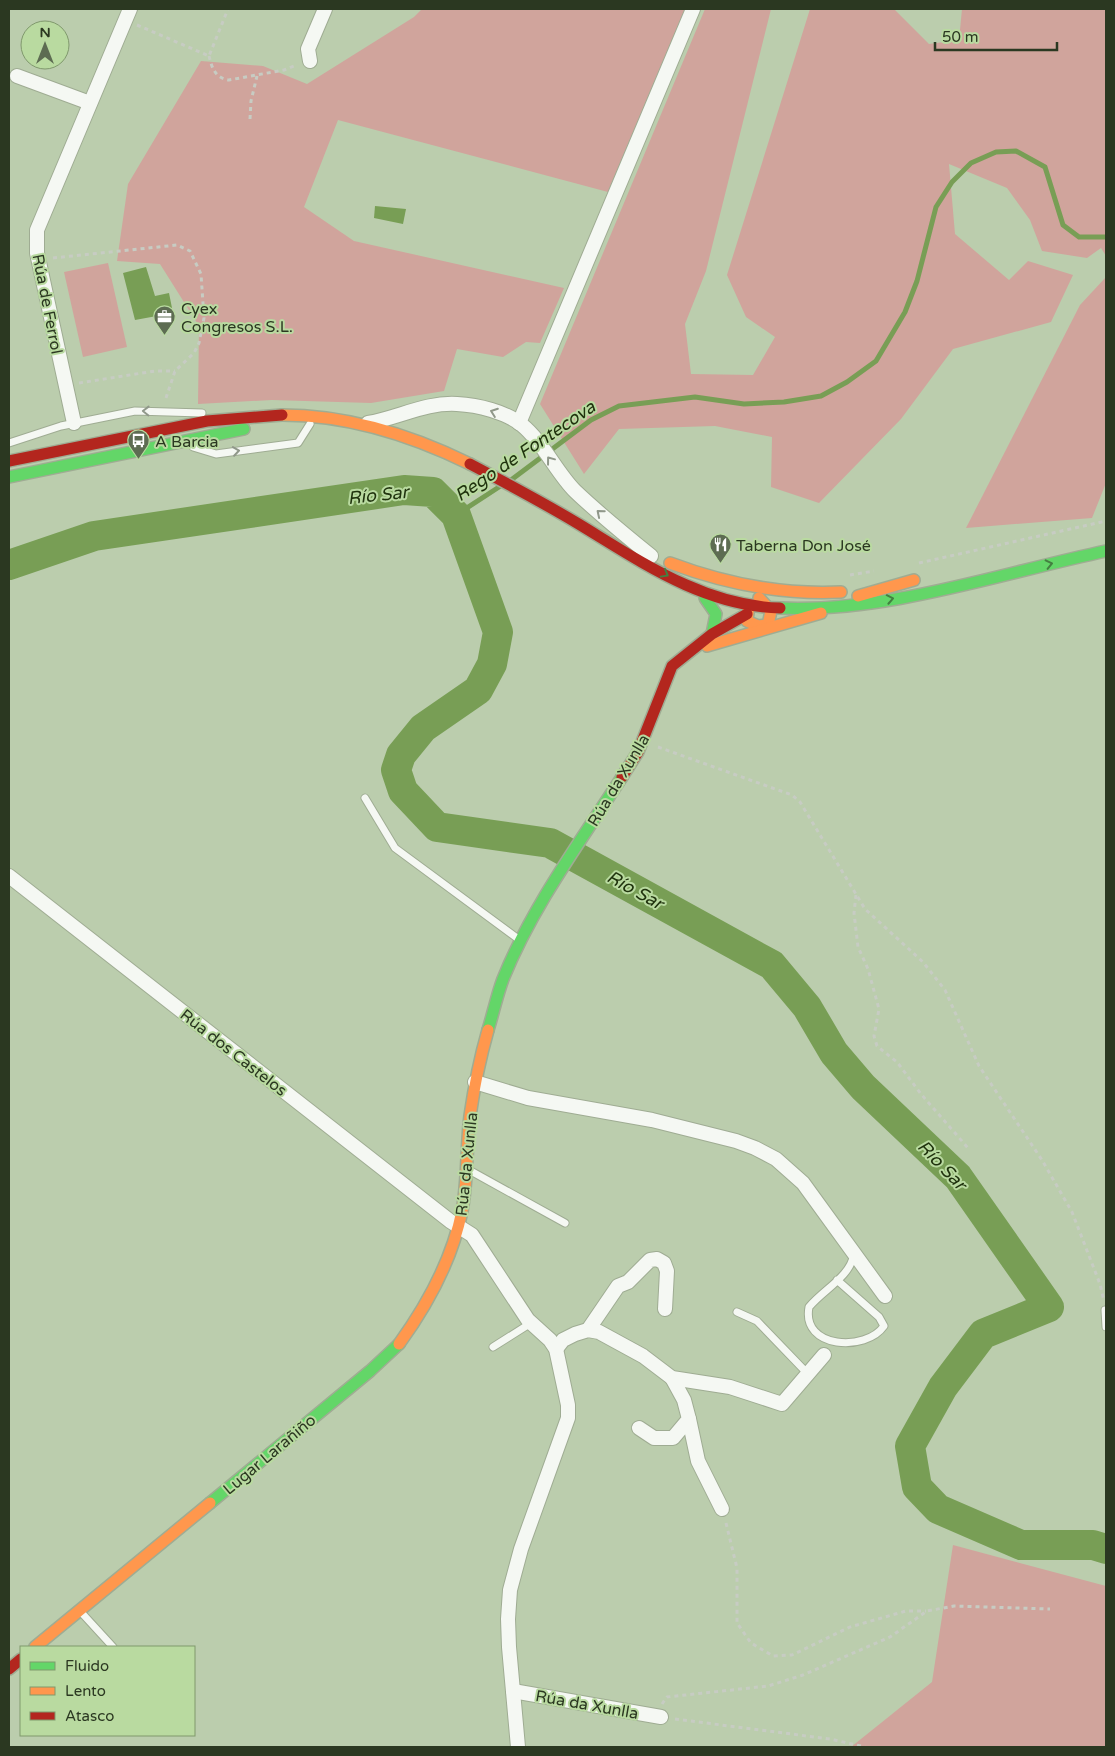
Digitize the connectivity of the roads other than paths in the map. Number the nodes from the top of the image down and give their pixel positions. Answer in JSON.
{"nodes":[{"id":1,"x":130,"y":9,"type":"edge"},
{"id":2,"x":325,"y":9,"type":"edge"},
{"id":3,"x":693,"y":9,"type":"edge"},
{"id":4,"x":310,"y":61,"type":"dead end"},
{"id":5,"x":17,"y":76,"type":"dead end"},
{"id":6,"x":90,"y":103,"type":"junction"},
{"id":7,"x":204,"y":413,"type":"junction"},
{"id":8,"x":270,"y":414,"type":"junction"},
{"id":9,"x":166,"y":420,"type":"dead end"},
{"id":10,"x":74,"y":423,"type":"junction"},
{"id":11,"x":310,"y":424,"type":"junction"},
{"id":12,"x":360,"y":424,"type":"junction"},
{"id":13,"x":519,"y":424,"type":"junction"},
{"id":14,"x":226,"y":432,"type":"junction"},
{"id":15,"x":9,"y":443,"type":"edge"},
{"id":16,"x":171,"y":444,"type":"junction"},
{"id":17,"x":19,"y":450,"type":"dead end"},
{"id":18,"x":142,"y":450,"type":"junction"},
{"id":19,"x":9,"y":452,"type":"edge"},
{"id":20,"x":9,"y":461,"type":"edge"},
{"id":21,"x":9,"y":469,"type":"edge"},
{"id":22,"x":9,"y":477,"type":"edge"},
{"id":23,"x":9,"y":484,"type":"edge"},
{"id":24,"x":562,"y":514,"type":"junction"},
{"id":25,"x":1106,"y":551,"type":"edge"},
{"id":26,"x":651,"y":556,"type":"junction"},
{"id":27,"x":667,"y":562,"type":"junction"},
{"id":28,"x":682,"y":583,"type":"junction"},
{"id":29,"x":705,"y":598,"type":"junction"},
{"id":30,"x":759,"y":598,"type":"junction"},
{"id":31,"x":844,"y":606,"type":"junction"},
{"id":32,"x":770,"y":608,"type":"junction"},
{"id":33,"x":748,"y":619,"type":"junction"},
{"id":34,"x":793,"y":621,"type":"junction"},
{"id":35,"x":768,"y":625,"type":"junction"},
{"id":36,"x":712,"y":634,"type":"junction"},
{"id":37,"x":693,"y":650,"type":"junction"},
{"id":38,"x":365,"y":798,"type":"dead end"},
{"id":39,"x":9,"y":876,"type":"edge"},
{"id":40,"x":521,"y":941,"type":"junction"},
{"id":41,"x":475,"y":1082,"type":"junction"},
{"id":42,"x":466,"y":1169,"type":"junction"},
{"id":43,"x":565,"y":1223,"type":"dead end"},
{"id":44,"x":459,"y":1227,"type":"junction"},
{"id":45,"x":854,"y":1253,"type":"junction"},
{"id":46,"x":837,"y":1280,"type":"junction"},
{"id":47,"x":885,"y":1296,"type":"dead end"},
{"id":48,"x":666,"y":1309,"type":"dead end"},
{"id":49,"x":1105,"y":1310,"type":"edge"},
{"id":50,"x":738,"y":1312,"type":"dead end"},
{"id":51,"x":531,"y":1323,"type":"junction"},
{"id":52,"x":1106,"y":1327,"type":"edge"},
{"id":53,"x":588,"y":1330,"type":"junction"},
{"id":54,"x":493,"y":1347,"type":"dead end"},
{"id":55,"x":556,"y":1349,"type":"junction"},
{"id":56,"x":824,"y":1355,"type":"dead end"},
{"id":57,"x":809,"y":1374,"type":"junction"},
{"id":58,"x":672,"y":1378,"type":"junction"},
{"id":59,"x":689,"y":1419,"type":"junction"},
{"id":60,"x":639,"y":1428,"type":"dead end"},
{"id":61,"x":722,"y":1509,"type":"road end"},
{"id":62,"x":79,"y":1611,"type":"junction"},
{"id":63,"x":36,"y":1646,"type":"edge"},
{"id":64,"x":112,"y":1646,"type":"edge"},
{"id":65,"x":20,"y":1660,"type":"edge"},
{"id":66,"x":9,"y":1669,"type":"edge"},
{"id":67,"x":513,"y":1691,"type":"junction"},
{"id":68,"x":657,"y":1717,"type":"road end"},
{"id":69,"x":518,"y":1747,"type":"edge"}],
"edges":[{"from":1,"to":6,"type":"street","name":"Rúa de Ferrol"},
{"from":2,"to":4,"type":"street"},
{"from":3,"to":13,"type":"street"},
{"from":5,"to":6,"type":"street"},
{"from":6,"to":10,"type":"street","name":"Rúa de Ferrol"},
{"from":7,"to":8,"type":"lane"},
{"from":7,"to":9,"type":"lane"},
{"from":7,"to":10,"type":"lane","one_way":true},
{"from":8,"to":12,"type":"street"},
{"from":8,"to":20,"type":"street"},
{"from":10,"to":15,"type":"lane"},
{"from":11,"to":12,"type":"street"},
{"from":11,"to":14,"type":"street"},
{"from":16,"to":11,"type":"lane","one_way":true},
{"from":13,"to":12,"type":"street","one_way":true},
{"from":12,"to":24,"type":"street"},
{"from":26,"to":13,"type":"street","one_way":true},
{"from":14,"to":16,"type":"street"},
{"from":14,"to":21,"type":"lane"},
{"from":16,"to":18,"type":"street"},
{"from":17,"to":19,"type":"lane"},
{"from":18,"to":22,"type":"street"},
{"from":18,"to":23,"type":"lane"},
{"from":24,"to":26,"type":"street"},
{"from":24,"to":28,"type":"street","one_way":true},
{"from":31,"to":25,"type":"street","one_way":true},
{"from":26,"to":27,"type":"street"},
{"from":27,"to":30,"type":"street"},
{"from":27,"to":30,"type":"street"},
{"from":28,"to":29,"type":"street"},
{"from":28,"to":33,"type":"street"},
{"from":29,"to":33,"type":"street"},
{"from":29,"to":36,"type":"street"},
{"from":30,"to":32,"type":"street"},
{"from":30,"to":33,"type":"street"},
{"from":31,"to":32,"type":"street"},
{"from":31,"to":34,"type":"street","name":"Rúa da Xunlla"},
{"from":32,"to":33,"type":"street"},
{"from":32,"to":35,"type":"street"},
{"from":33,"to":34,"type":"street","name":"Rúa da Xunlla"},
{"from":33,"to":35,"type":"street","name":"Rúa da Xunlla"},
{"from":33,"to":36,"type":"street","name":"Rúa da Xunlla"},
{"from":33,"to":37,"type":"street","name":"Rúa da Xunlla"},
{"from":34,"to":35,"type":"street","name":"Rúa da Xunlla"},
{"from":36,"to":37,"type":"street","name":"Rúa da Xunlla"},
{"from":37,"to":40,"type":"street","name":"Rúa da Xunlla"},
{"from":38,"to":40,"type":"lane"},
{"from":39,"to":44,"type":"street","name":"Rúa dos Castelos"},
{"from":40,"to":41,"type":"street","name":"Rúa da Xunlla"},
{"from":41,"to":42,"type":"street","name":"Rúa da Xunlla"},
{"from":41,"to":45,"type":"street"},
{"from":42,"to":43,"type":"lane"},
{"from":42,"to":44,"type":"street","name":"Rúa da Xunlla"},
{"from":44,"to":51,"type":"street","name":"Rúa da Xunlla"},
{"from":44,"to":62,"type":"street","name":"Lugar Larañiño"},
{"from":45,"to":46,"type":"lane"},
{"from":45,"to":47,"type":"street"},
{"from":46,"to":46,"type":"lane"},
{"from":48,"to":53,"type":"street"},
{"from":49,"to":52,"type":"lane"},
{"from":50,"to":57,"type":"lane"},
{"from":51,"to":54,"type":"lane"},
{"from":51,"to":55,"type":"street","name":"Rúa da Xunlla"},
{"from":53,"to":55,"type":"street"},
{"from":53,"to":58,"type":"street"},
{"from":55,"to":67,"type":"street","name":"Rúa da Xunlla"},
{"from":56,"to":57,"type":"street"},
{"from":57,"to":58,"type":"street"},
{"from":58,"to":59,"type":"street"},
{"from":59,"to":60,"type":"street"},
{"from":59,"to":61,"type":"street"},
{"from":62,"to":63,"type":"street","name":"Lugar Larañiño"},
{"from":62,"to":64,"type":"lane"},
{"from":65,"to":66,"type":"street"},
{"from":67,"to":68,"type":"street","name":"Rúa da Xunlla"},
{"from":67,"to":69,"type":"street","name":"Rúa da Xunlla"}]}
